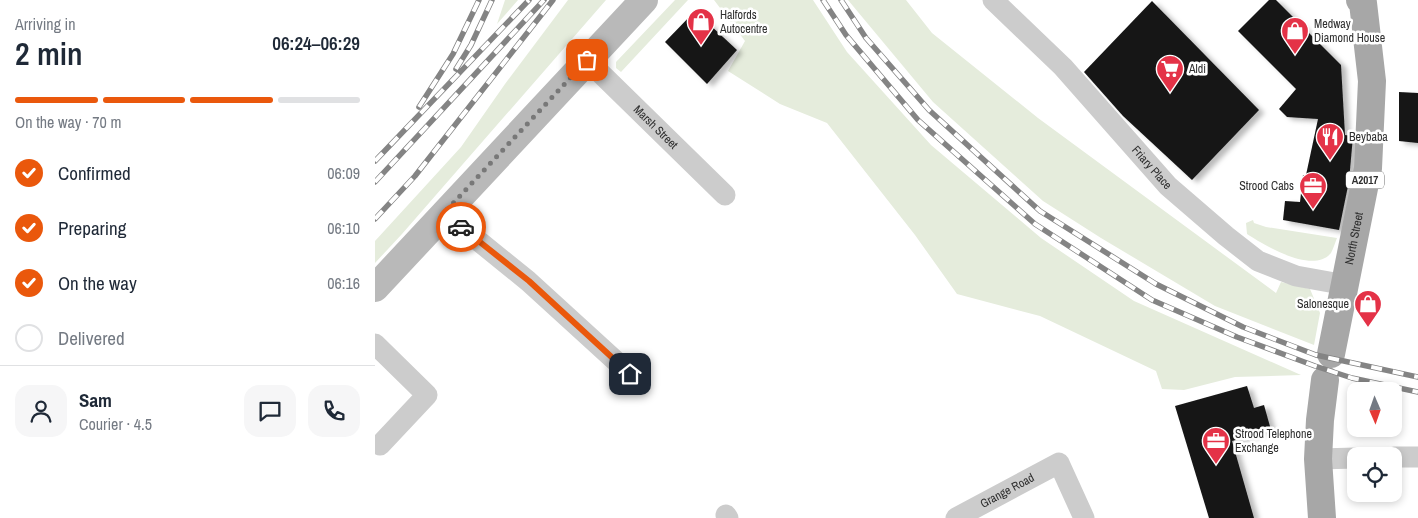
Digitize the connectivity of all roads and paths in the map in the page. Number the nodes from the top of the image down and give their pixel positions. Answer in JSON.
{"nodes":[{"id":1,"x":644,"y":0,"type":"edge"},
{"id":2,"x":993,"y":0,"type":"edge"},
{"id":3,"x":1364,"y":1,"type":"edge"},
{"id":4,"x":587,"y":60,"type":"junction"},
{"id":5,"x":725,"y":195,"type":"dead end"},
{"id":6,"x":444,"y":213,"type":"junction"},
{"id":7,"x":1345,"y":285,"type":"junction"},
{"id":8,"x":375,"y":288,"type":"edge"},
{"id":9,"x":375,"y":344,"type":"edge"},
{"id":10,"x":630,"y":374,"type":"dead end"},
{"id":11,"x":380,"y":445,"type":"dead end"},
{"id":12,"x":1402,"y":457,"type":"edge"},
{"id":13,"x":1418,"y":457,"type":"edge"},
{"id":14,"x":1347,"y":458,"type":"edge"},
{"id":15,"x":1318,"y":459,"type":"junction"},
{"id":16,"x":956,"y":518,"type":"edge"},
{"id":17,"x":1084,"y":518,"type":"edge"},
{"id":18,"x":1322,"y":518,"type":"edge"}],
"edges":[{"from":1,"to":4,"type":"main road"},
{"from":2,"to":7,"type":"street","name":"Friary Place"},
{"from":3,"to":7,"type":"main road","name":"North Street","number":"A2017"},
{"from":4,"to":5,"type":"street","name":"Marsh Street"},
{"from":4,"to":6,"type":"main road"},
{"from":6,"to":8,"type":"main road"},
{"from":6,"to":10,"type":"street"},
{"from":7,"to":15,"type":"main road","name":"North Street","number":"A2017"},
{"from":9,"to":11,"type":"street"},
{"from":12,"to":13,"type":"street"},
{"from":14,"to":15,"type":"street"},
{"from":15,"to":18,"type":"main road","name":"North Street","number":"A2017"},
{"from":16,"to":17,"type":"street","name":"Grange Road"}]}
